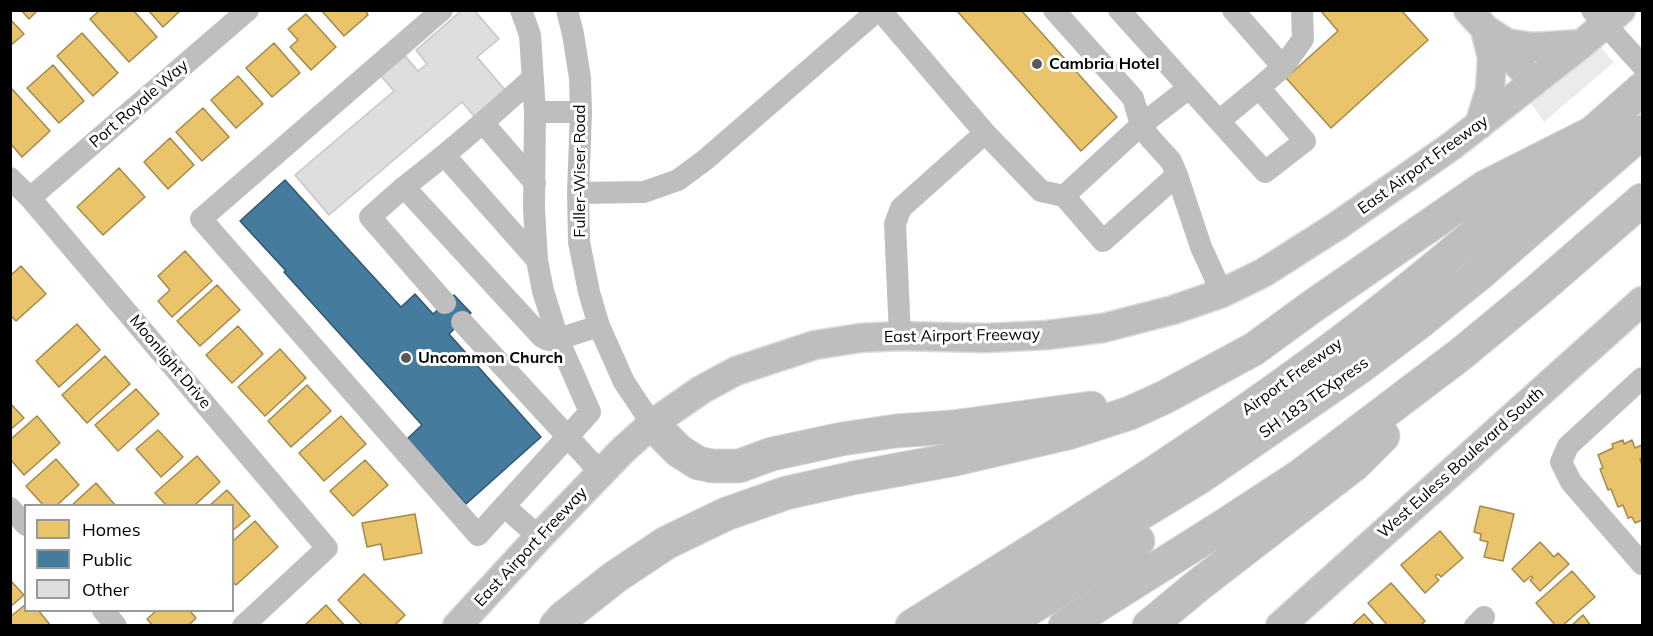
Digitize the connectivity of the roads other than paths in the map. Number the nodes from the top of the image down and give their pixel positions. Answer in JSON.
{"nodes":[{"id":1,"x":248,"y":10,"type":"edge"},
{"id":2,"x":442,"y":10,"type":"edge"},
{"id":3,"x":521,"y":10,"type":"edge"},
{"id":4,"x":567,"y":10,"type":"edge"},
{"id":5,"x":879,"y":10,"type":"edge"},
{"id":6,"x":1054,"y":10,"type":"edge"},
{"id":7,"x":1119,"y":10,"type":"edge"},
{"id":8,"x":1233,"y":10,"type":"edge"},
{"id":9,"x":1302,"y":10,"type":"edge"},
{"id":10,"x":1592,"y":10,"type":"edge"},
{"id":11,"x":1622,"y":10,"type":"edge"},
{"id":12,"x":1477,"y":20,"type":"edge"},
{"id":13,"x":1582,"y":44,"type":"junction"},
{"id":14,"x":1642,"y":65,"type":"edge"},
{"id":15,"x":1283,"y":67,"type":"junction"},
{"id":16,"x":533,"y":78,"type":"junction"},
{"id":17,"x":1533,"y":82,"type":"junction"},
{"id":18,"x":1189,"y":88,"type":"junction"},
{"id":19,"x":1259,"y":88,"type":"junction"},
{"id":20,"x":1642,"y":89,"type":"edge"},
{"id":21,"x":535,"y":112,"type":"junction"},
{"id":22,"x":581,"y":112,"type":"junction"},
{"id":23,"x":1219,"y":121,"type":"junction"},
{"id":24,"x":484,"y":124,"type":"junction"},
{"id":25,"x":1141,"y":125,"type":"junction"},
{"id":26,"x":1479,"y":125,"type":"junction"},
{"id":27,"x":1642,"y":132,"type":"edge"},
{"id":28,"x":985,"y":133,"type":"junction"},
{"id":29,"x":1592,"y":133,"type":"junction"},
{"id":30,"x":445,"y":156,"type":"junction"},
{"id":31,"x":1642,"y":161,"type":"edge"},
{"id":32,"x":1177,"y":175,"type":"junction"},
{"id":33,"x":10,"y":178,"type":"edge"},
{"id":34,"x":535,"y":183,"type":"junction"},
{"id":35,"x":404,"y":187,"type":"junction"},
{"id":36,"x":578,"y":192,"type":"junction"},
{"id":37,"x":1064,"y":196,"type":"junction"},
{"id":38,"x":30,"y":198,"type":"junction"},
{"id":39,"x":1642,"y":200,"type":"edge"},
{"id":40,"x":537,"y":260,"type":"junction"},
{"id":41,"x":1221,"y":293,"type":"junction"},
{"id":42,"x":1642,"y":301,"type":"edge"},
{"id":43,"x":445,"y":303,"type":"dead end"},
{"id":44,"x":462,"y":322,"type":"dead end"},
{"id":45,"x":599,"y":326,"type":"junction"},
{"id":46,"x":900,"y":336,"type":"junction"},
{"id":47,"x":558,"y":339,"type":"junction"},
{"id":48,"x":1461,"y":354,"type":"junction"},
{"id":49,"x":1642,"y":378,"type":"edge"},
{"id":50,"x":1130,"y":413,"type":"junction"},
{"id":51,"x":652,"y":424,"type":"junction"},
{"id":52,"x":567,"y":438,"type":"junction"},
{"id":53,"x":600,"y":473,"type":"junction"},
{"id":54,"x":504,"y":506,"type":"junction"},
{"id":55,"x":539,"y":537,"type":"junction"},
{"id":56,"x":1642,"y":564,"type":"edge"},
{"id":57,"x":105,"y":612,"type":"edge"},
{"id":58,"x":116,"y":626,"type":"edge"},
{"id":59,"x":243,"y":626,"type":"edge"},
{"id":60,"x":457,"y":626,"type":"edge"},
{"id":61,"x":556,"y":626,"type":"edge"},
{"id":62,"x":912,"y":626,"type":"edge"},
{"id":63,"x":956,"y":626,"type":"edge"},
{"id":64,"x":1002,"y":626,"type":"edge"},
{"id":65,"x":1065,"y":626,"type":"edge"},
{"id":66,"x":1149,"y":626,"type":"edge"},
{"id":67,"x":1280,"y":626,"type":"edge"}],
"edges":[{"from":1,"to":38,"type":"street","name":"Port Royale Way"},
{"from":2,"to":54,"type":"street"},
{"from":3,"to":16,"type":"street"},
{"from":4,"to":22,"type":"street","name":"Fuller-Wiser Road"},
{"from":5,"to":28,"type":"street"},
{"from":5,"to":36,"type":"street"},
{"from":6,"to":25,"type":"street"},
{"from":7,"to":18,"type":"street"},
{"from":8,"to":15,"type":"street"},
{"from":9,"to":15,"type":"street"},
{"from":10,"to":14,"type":"street","bridge":true},
{"from":11,"to":13,"type":"main road","name":"East Airport Freeway"},
{"from":12,"to":13,"type":"main road"},
{"from":12,"to":17,"type":"main road"},
{"from":12,"to":26,"type":"main road"},
{"from":13,"to":17,"type":"main road","name":"East Airport Freeway"},
{"from":15,"to":19,"type":"street"},
{"from":16,"to":21,"type":"street"},
{"from":16,"to":24,"type":"street"},
{"from":17,"to":26,"type":"main road","name":"East Airport Freeway"},
{"from":18,"to":23,"type":"street"},
{"from":18,"to":25,"type":"street"},
{"from":19,"to":23,"type":"street"},
{"from":19,"to":23,"type":"street"},
{"from":20,"to":29,"type":"highway","name":"Airport Freeway"},
{"from":21,"to":22,"type":"street"},
{"from":21,"to":34,"type":"street"},
{"from":22,"to":36,"type":"street","name":"Fuller-Wiser Road"},
{"from":24,"to":30,"type":"street"},
{"from":24,"to":34,"type":"street"},
{"from":25,"to":32,"type":"street"},
{"from":25,"to":37,"type":"street"},
{"from":26,"to":41,"type":"main road","name":"East Airport Freeway"},
{"from":27,"to":63,"type":"highway","name":"SH 183 TEXpress"},
{"from":28,"to":37,"type":"street"},
{"from":28,"to":46,"type":"street"},
{"from":29,"to":50,"type":"highway"},
{"from":29,"to":62,"type":"highway","name":"Airport Freeway"},
{"from":30,"to":35,"type":"street"},
{"from":30,"to":40,"type":"street"},
{"from":31,"to":64,"type":"highway","name":"SH 183 TEXpress"},
{"from":32,"to":37,"type":"street"},
{"from":32,"to":41,"type":"street"},
{"from":33,"to":38,"type":"street","name":"Moonlight Drive"},
{"from":34,"to":40,"type":"street"},
{"from":35,"to":43,"type":"street"},
{"from":35,"to":47,"type":"street"},
{"from":36,"to":45,"type":"street","name":"Fuller-Wiser Road"},
{"from":38,"to":59,"type":"street","name":"Moonlight Drive"},
{"from":39,"to":48,"type":"highway"},
{"from":40,"to":47,"type":"street"},
{"from":41,"to":46,"type":"main road","name":"East Airport Freeway"},
{"from":42,"to":67,"type":"main road","name":"West Euless Boulevard South"},
{"from":44,"to":52,"type":"street"},
{"from":45,"to":47,"type":"street"},
{"from":45,"to":51,"type":"street","name":"Fuller-Wiser Road"},
{"from":46,"to":51,"type":"main road","name":"East Airport Freeway"},
{"from":47,"to":52,"type":"street"},
{"from":48,"to":65,"type":"highway"},
{"from":48,"to":66,"type":"highway"},
{"from":49,"to":56,"type":"street"},
{"from":50,"to":51,"type":"highway"},
{"from":50,"to":61,"type":"highway"},
{"from":51,"to":53,"type":"main road","name":"East Airport Freeway"},
{"from":52,"to":53,"type":"street"},
{"from":52,"to":54,"type":"street"},
{"from":53,"to":55,"type":"main road","name":"East Airport Freeway"},
{"from":54,"to":55,"type":"street"},
{"from":55,"to":60,"type":"main road","name":"East Airport Freeway"},
{"from":57,"to":58,"type":"street"}]}
